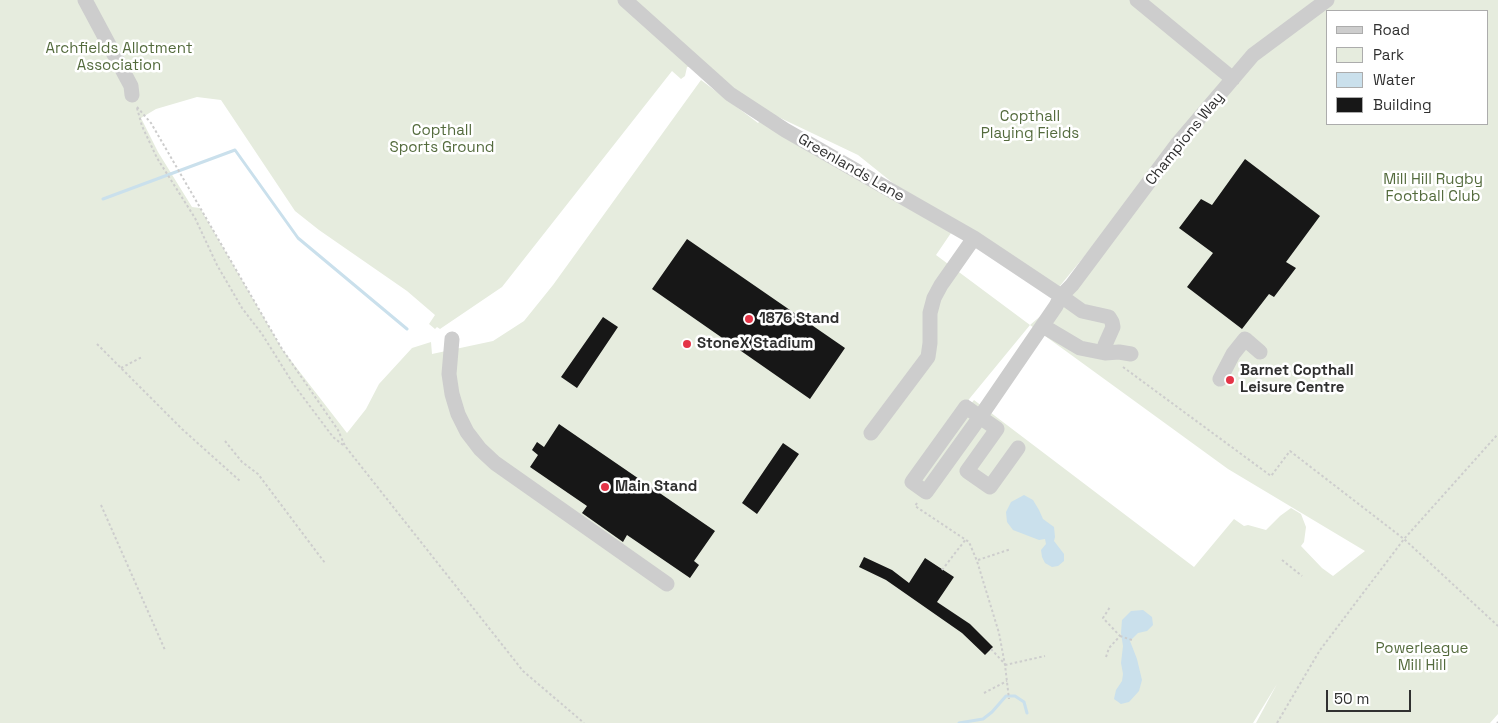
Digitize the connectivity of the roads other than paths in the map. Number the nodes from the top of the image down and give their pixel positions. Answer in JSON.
{"nodes":[{"id":1,"x":85,"y":0,"type":"edge"},
{"id":2,"x":625,"y":0,"type":"edge"},
{"id":3,"x":1137,"y":0,"type":"edge"},
{"id":4,"x":1327,"y":0,"type":"edge"},
{"id":5,"x":1233,"y":79,"type":"junction"},
{"id":6,"x":134,"y":100,"type":"road end"},
{"id":7,"x":974,"y":238,"type":"junction"},
{"id":8,"x":1061,"y":296,"type":"junction"},
{"id":9,"x":1043,"y":326,"type":"junction"},
{"id":10,"x":452,"y":339,"type":"dead end"},
{"id":11,"x":1260,"y":352,"type":"dead end"},
{"id":12,"x":1131,"y":354,"type":"dead end"},
{"id":13,"x":1110,"y":357,"type":"junction"},
{"id":14,"x":1220,"y":379,"type":"dead end"},
{"id":15,"x":980,"y":417,"type":"junction"},
{"id":16,"x":871,"y":433,"type":"dead end"},
{"id":17,"x":1018,"y":448,"type":"dead end"},
{"id":18,"x":950,"y":458,"type":"junction"},
{"id":19,"x":967,"y":471,"type":"junction"},
{"id":20,"x":667,"y":584,"type":"dead end"}],
"edges":[{"from":1,"to":6,"type":"street"},
{"from":2,"to":7,"type":"street","name":"Greenlands Lane"},
{"from":3,"to":5,"type":"street"},
{"from":4,"to":5,"type":"street","name":"Champions Way"},
{"from":5,"to":8,"type":"street","name":"Champions Way"},
{"from":7,"to":8,"type":"street","name":"Greenlands Lane"},
{"from":7,"to":16,"type":"street"},
{"from":8,"to":9,"type":"street"},
{"from":8,"to":13,"type":"street","name":"Greenlands Lane"},
{"from":9,"to":13,"type":"street"},
{"from":9,"to":15,"type":"street"},
{"from":10,"to":20,"type":"street"},
{"from":11,"to":14,"type":"street"},
{"from":12,"to":13,"type":"street"},
{"from":15,"to":18,"type":"street"},
{"from":15,"to":18,"type":"street"},
{"from":15,"to":19,"type":"street"},
{"from":17,"to":19,"type":"street"},
{"from":18,"to":19,"type":"street"}]}
